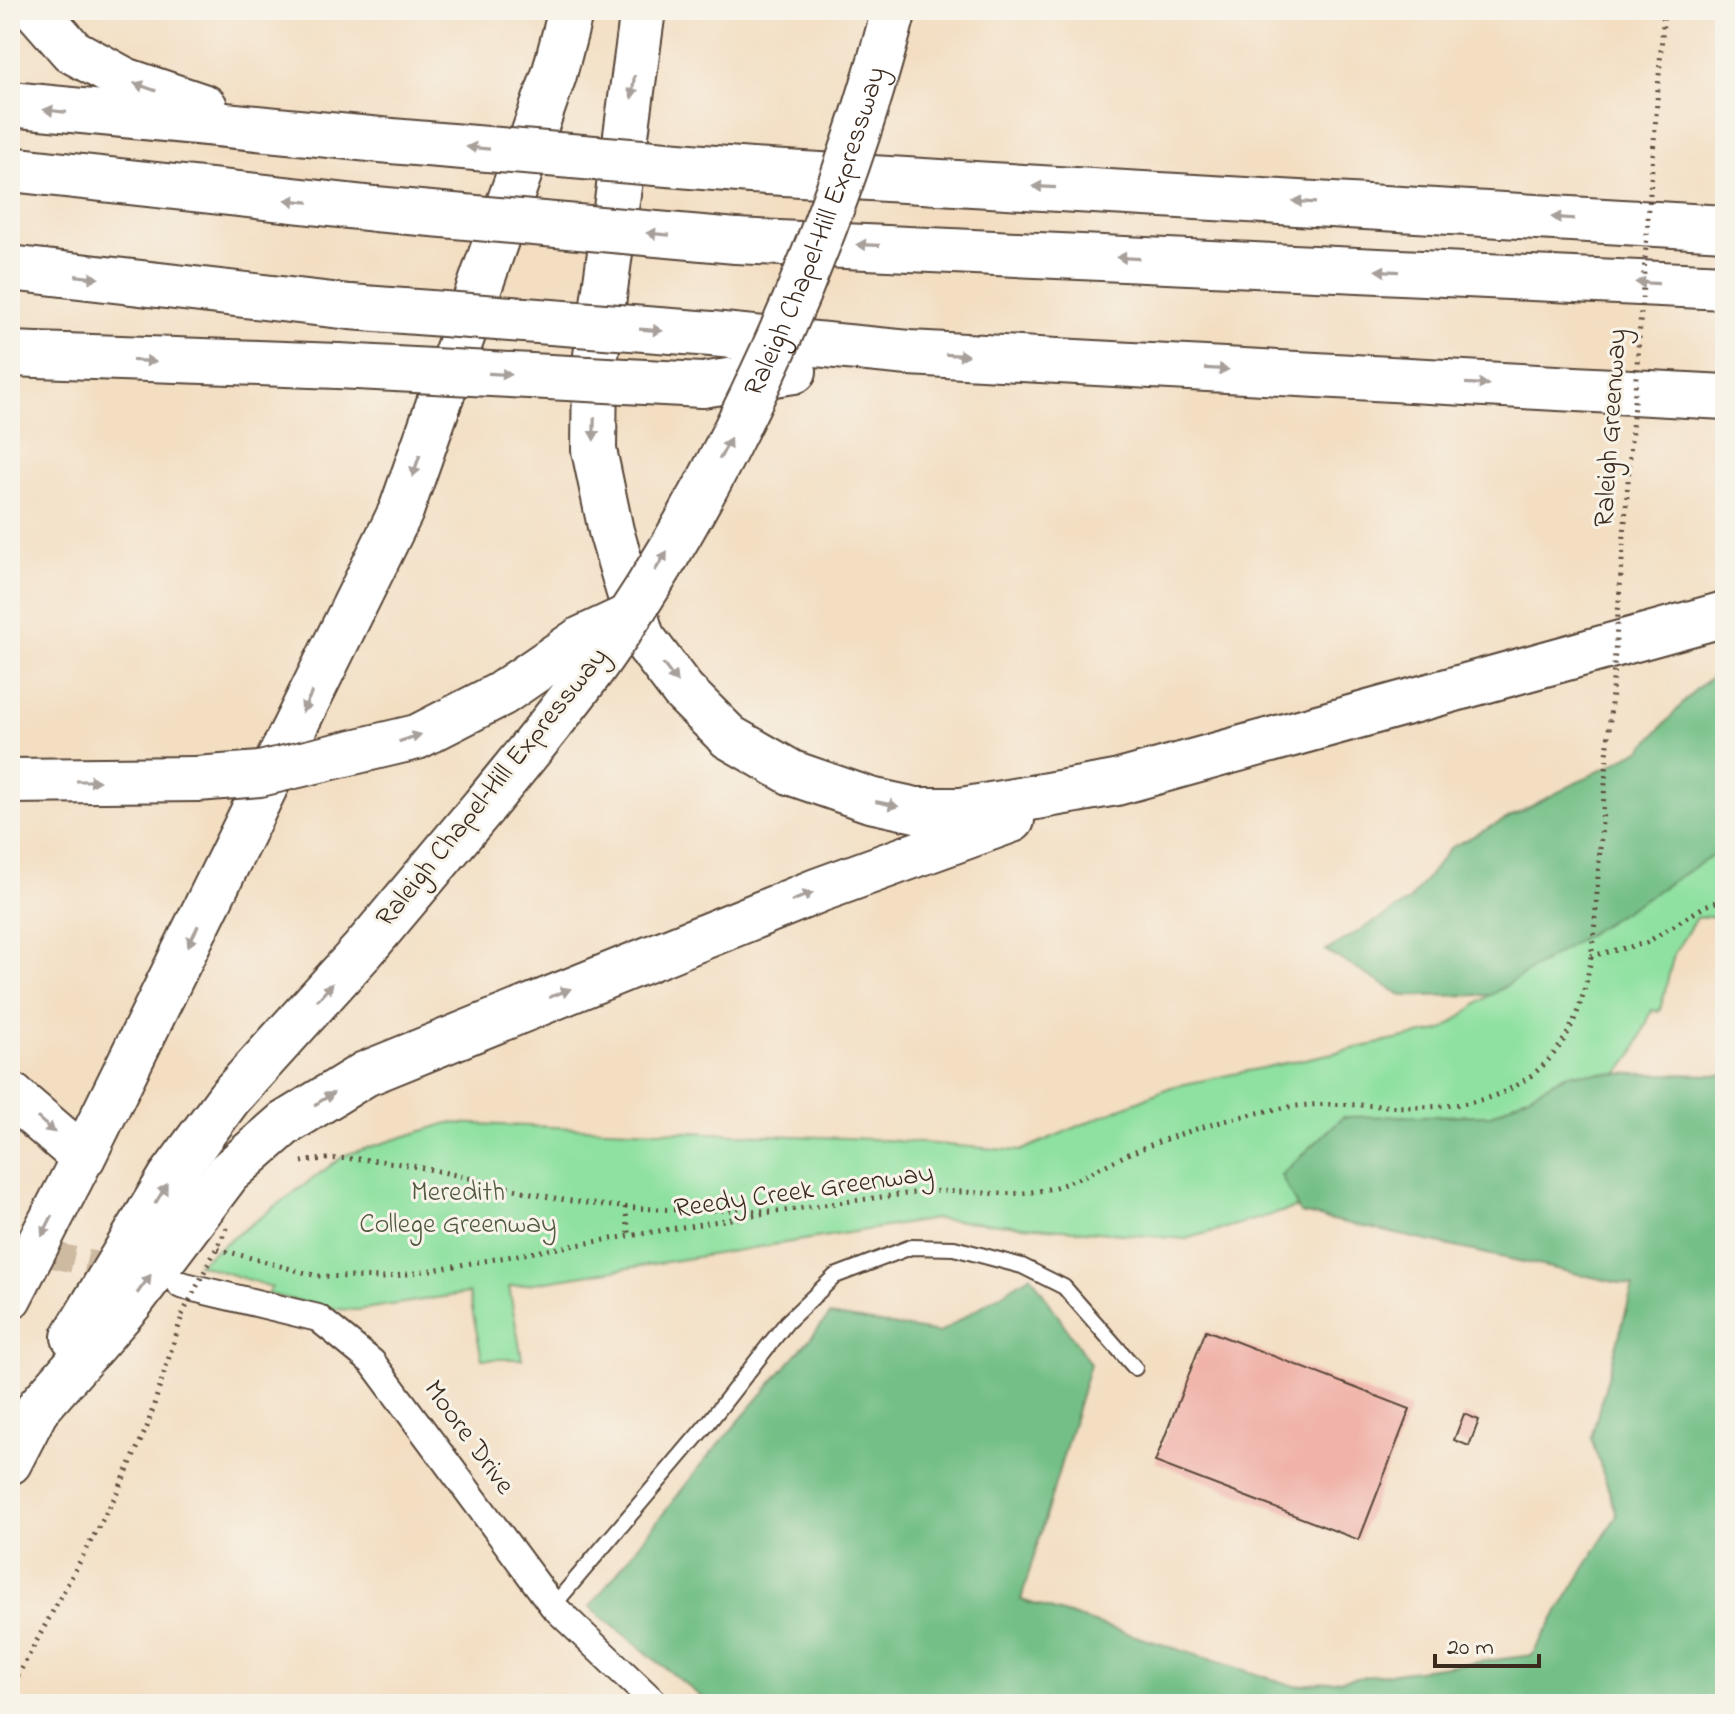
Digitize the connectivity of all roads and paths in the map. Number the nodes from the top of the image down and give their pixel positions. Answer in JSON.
{"nodes":[{"id":1,"x":36,"y":10,"type":"edge"},
{"id":2,"x":562,"y":10,"type":"edge"},
{"id":3,"x":571,"y":10,"type":"edge"},
{"id":4,"x":643,"y":10,"type":"edge"},
{"id":5,"x":894,"y":10,"type":"edge"},
{"id":6,"x":1664,"y":10,"type":"edge"},
{"id":7,"x":554,"y":75,"type":"junction"},
{"id":8,"x":10,"y":104,"type":"edge"},
{"id":9,"x":328,"y":136,"type":"junction"},
{"id":10,"x":10,"y":169,"type":"edge"},
{"id":11,"x":1725,"y":228,"type":"edge"},
{"id":12,"x":10,"y":268,"type":"edge"},
{"id":13,"x":1725,"y":287,"type":"edge"},
{"id":14,"x":909,"y":353,"type":"junction"},
{"id":15,"x":10,"y":354,"type":"edge"},
{"id":16,"x":1725,"y":397,"type":"edge"},
{"id":17,"x":1725,"y":614,"type":"edge"},
{"id":18,"x":624,"y":619,"type":"junction"},
{"id":19,"x":10,"y":781,"type":"edge"},
{"id":20,"x":1116,"y":783,"type":"junction"},
{"id":21,"x":1600,"y":849,"type":"joint"},
{"id":22,"x":1725,"y":899,"type":"edge"},
{"id":23,"x":1591,"y":956,"type":"junction"},
{"id":24,"x":10,"y":1094,"type":"edge"},
{"id":25,"x":83,"y":1157,"type":"junction"},
{"id":26,"x":291,"y":1165,"type":"dead end"},
{"id":27,"x":625,"y":1207,"type":"junction"},
{"id":28,"x":792,"y":1211,"type":"junction"},
{"id":29,"x":236,"y":1213,"type":"dead end"},
{"id":30,"x":630,"y":1238,"type":"junction"},
{"id":31,"x":206,"y":1246,"type":"dead end"},
{"id":32,"x":181,"y":1285,"type":"dead end"},
{"id":33,"x":10,"y":1298,"type":"edge"},
{"id":34,"x":1135,"y":1368,"type":"dead end"},
{"id":35,"x":39,"y":1407,"type":"junction"},
{"id":36,"x":10,"y":1463,"type":"edge"},
{"id":37,"x":553,"y":1606,"type":"junction"},
{"id":38,"x":10,"y":1690,"type":"edge"},
{"id":39,"x":656,"y":1704,"type":"edge"}],
"edges":[{"from":9,"to":1,"type":"highway","one_way":true},
{"from":2,"to":7,"type":"highway"},
{"from":3,"to":7,"type":"highway"},
{"from":4,"to":20,"type":"highway","one_way":true},
{"from":18,"to":5,"type":"highway","name":"Raleigh Chapel–Hill Expressway","one_way":true,"bridge":true},
{"from":6,"to":21,"type":"path","name":"Raleigh Greenway","bridge":true},
{"from":7,"to":25,"type":"highway","one_way":true},
{"from":9,"to":8,"type":"highway","one_way":true},
{"from":11,"to":9,"type":"highway","one_way":true,"bridge":true},
{"from":13,"to":10,"type":"highway","one_way":true,"bridge":true},
{"from":12,"to":14,"type":"highway","one_way":true,"bridge":true},
{"from":15,"to":14,"type":"highway","one_way":true,"bridge":true},
{"from":14,"to":16,"type":"highway","one_way":true},
{"from":17,"to":20,"type":"highway"},
{"from":19,"to":18,"type":"highway","one_way":true,"bridge":true},
{"from":35,"to":18,"type":"highway","name":"Raleigh Chapel–Hill Expressway","one_way":true,"bridge":true},
{"from":35,"to":20,"type":"highway","one_way":true},
{"from":21,"to":23,"type":"path","name":"Reedy Creek Greenway"},
{"from":22,"to":23,"type":"path"},
{"from":23,"to":28,"type":"path","name":"Reedy Creek Greenway"},
{"from":24,"to":25,"type":"highway","one_way":true},
{"from":25,"to":33,"type":"main road","one_way":true},
{"from":26,"to":27,"type":"path"},
{"from":27,"to":28,"type":"path"},
{"from":27,"to":30,"type":"path"},
{"from":28,"to":30,"type":"path","name":"Reedy Creek Greenway"},
{"from":29,"to":38,"type":"path","bridge":true},
{"from":30,"to":31,"type":"path","name":"Reedy Creek Greenway"},
{"from":32,"to":37,"type":"street","name":"Moore Drive"},
{"from":34,"to":37,"type":"lane"},
{"from":35,"to":36,"type":"main road","name":"Raleigh Chapel–Hill Expressway"},
{"from":37,"to":39,"type":"street","name":"Moore Drive"}]}
